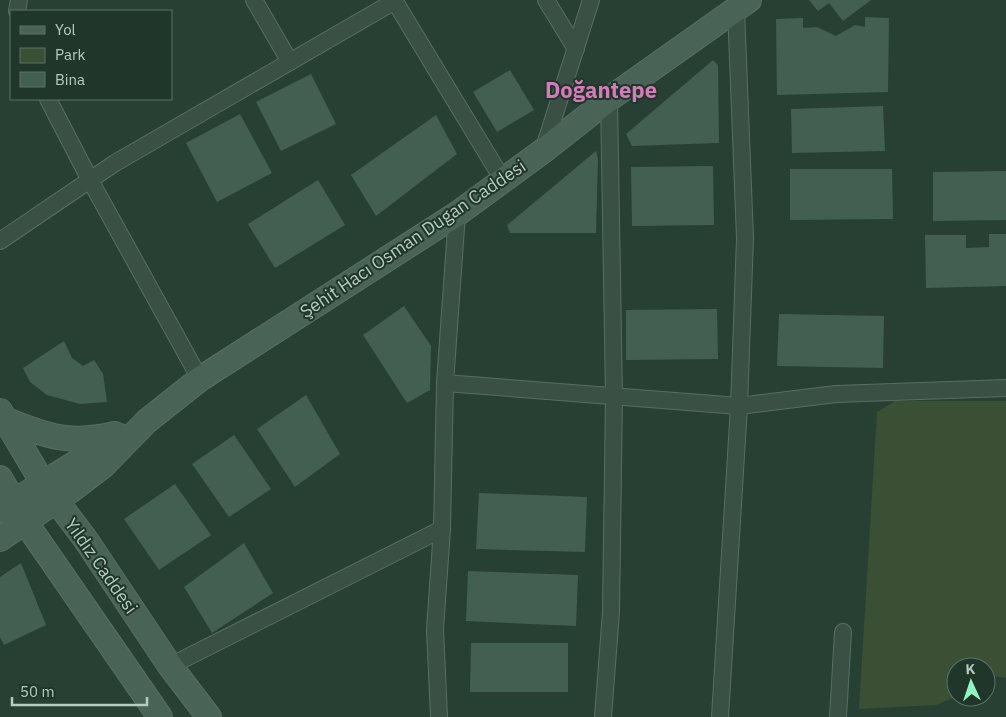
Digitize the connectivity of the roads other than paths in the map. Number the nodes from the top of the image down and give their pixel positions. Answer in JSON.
{"nodes":[{"id":1,"x":254,"y":0,"type":"edge"},
{"id":2,"x":546,"y":0,"type":"edge"},
{"id":3,"x":591,"y":0,"type":"edge"},
{"id":4,"x":394,"y":1,"type":"edge"},
{"id":5,"x":742,"y":5,"type":"edge"},
{"id":6,"x":576,"y":49,"type":"junction"},
{"id":7,"x":290,"y":62,"type":"junction"},
{"id":8,"x":609,"y":99,"type":"junction"},
{"id":9,"x":49,"y":100,"type":"edge"},
{"id":10,"x":543,"y":151,"type":"junction"},
{"id":11,"x":90,"y":180,"type":"junction"},
{"id":12,"x":503,"y":180,"type":"junction"},
{"id":13,"x":457,"y":214,"type":"junction"},
{"id":14,"x":0,"y":240,"type":"edge"},
{"id":15,"x":200,"y":379,"type":"junction"},
{"id":16,"x":445,"y":383,"type":"junction"},
{"id":17,"x":1006,"y":388,"type":"edge"},
{"id":18,"x":614,"y":397,"type":"junction"},
{"id":19,"x":739,"y":406,"type":"junction"},
{"id":20,"x":2,"y":415,"type":"edge"},
{"id":21,"x":138,"y":425,"type":"junction"},
{"id":22,"x":0,"y":478,"type":"edge"},
{"id":23,"x":49,"y":493,"type":"junction"},
{"id":24,"x":7,"y":506,"type":"edge"},
{"id":25,"x":26,"y":523,"type":"junction"},
{"id":26,"x":442,"y":529,"type":"junction"},
{"id":27,"x":0,"y":539,"type":"edge"},
{"id":28,"x":842,"y":632,"type":"dead end"},
{"id":29,"x":170,"y":666,"type":"junction"},
{"id":30,"x":160,"y":717,"type":"edge"},
{"id":31,"x":209,"y":717,"type":"edge"},
{"id":32,"x":439,"y":717,"type":"edge"},
{"id":33,"x":603,"y":717,"type":"edge"},
{"id":34,"x":720,"y":717,"type":"edge"},
{"id":35,"x":838,"y":717,"type":"edge"}],
"edges":[{"from":1,"to":7,"type":"street"},
{"from":2,"to":6,"type":"street"},
{"from":3,"to":6,"type":"street"},
{"from":4,"to":7,"type":"street"},
{"from":4,"to":12,"type":"street"},
{"from":5,"to":8,"type":"main road","name":"Şehit Hacı Osman Dugan Caddesi"},
{"from":5,"to":19,"type":"street"},
{"from":6,"to":10,"type":"street"},
{"from":7,"to":11,"type":"street"},
{"from":8,"to":10,"type":"main road","name":"Şehit Hacı Osman Dugan Caddesi"},
{"from":8,"to":18,"type":"street"},
{"from":9,"to":11,"type":"street"},
{"from":10,"to":12,"type":"main road","name":"Şehit Hacı Osman Dugan Caddesi"},
{"from":11,"to":14,"type":"street"},
{"from":11,"to":15,"type":"street"},
{"from":12,"to":13,"type":"main road","name":"Şehit Hacı Osman Dugan Caddesi"},
{"from":13,"to":15,"type":"main road","name":"Şehit Hacı Osman Dugan Caddesi"},
{"from":13,"to":16,"type":"street"},
{"from":15,"to":21,"type":"main road","name":"Şehit Hacı Osman Dugan Caddesi"},
{"from":16,"to":18,"type":"street"},
{"from":16,"to":26,"type":"street"},
{"from":17,"to":19,"type":"street"},
{"from":18,"to":19,"type":"street"},
{"from":18,"to":33,"type":"street"},
{"from":19,"to":34,"type":"street"},
{"from":20,"to":21,"type":"main road"},
{"from":20,"to":23,"type":"main road","name":"Yıldız Caddesi"},
{"from":21,"to":23,"type":"main road","name":"Şehit Hacı Osman Dugan Caddesi"},
{"from":22,"to":24,"type":"main road","name":"Yıldız Caddesi"},
{"from":23,"to":24,"type":"main road"},
{"from":23,"to":25,"type":"main road"},
{"from":23,"to":29,"type":"main road","name":"Yıldız Caddesi"},
{"from":24,"to":25,"type":"main road","name":"Yıldız Caddesi"},
{"from":25,"to":27,"type":"main road"},
{"from":25,"to":30,"type":"main road","name":"Yıldız Caddesi"},
{"from":26,"to":29,"type":"street"},
{"from":26,"to":32,"type":"street"},
{"from":28,"to":35,"type":"street"},
{"from":29,"to":31,"type":"main road","name":"Yıldız Caddesi"}]}
